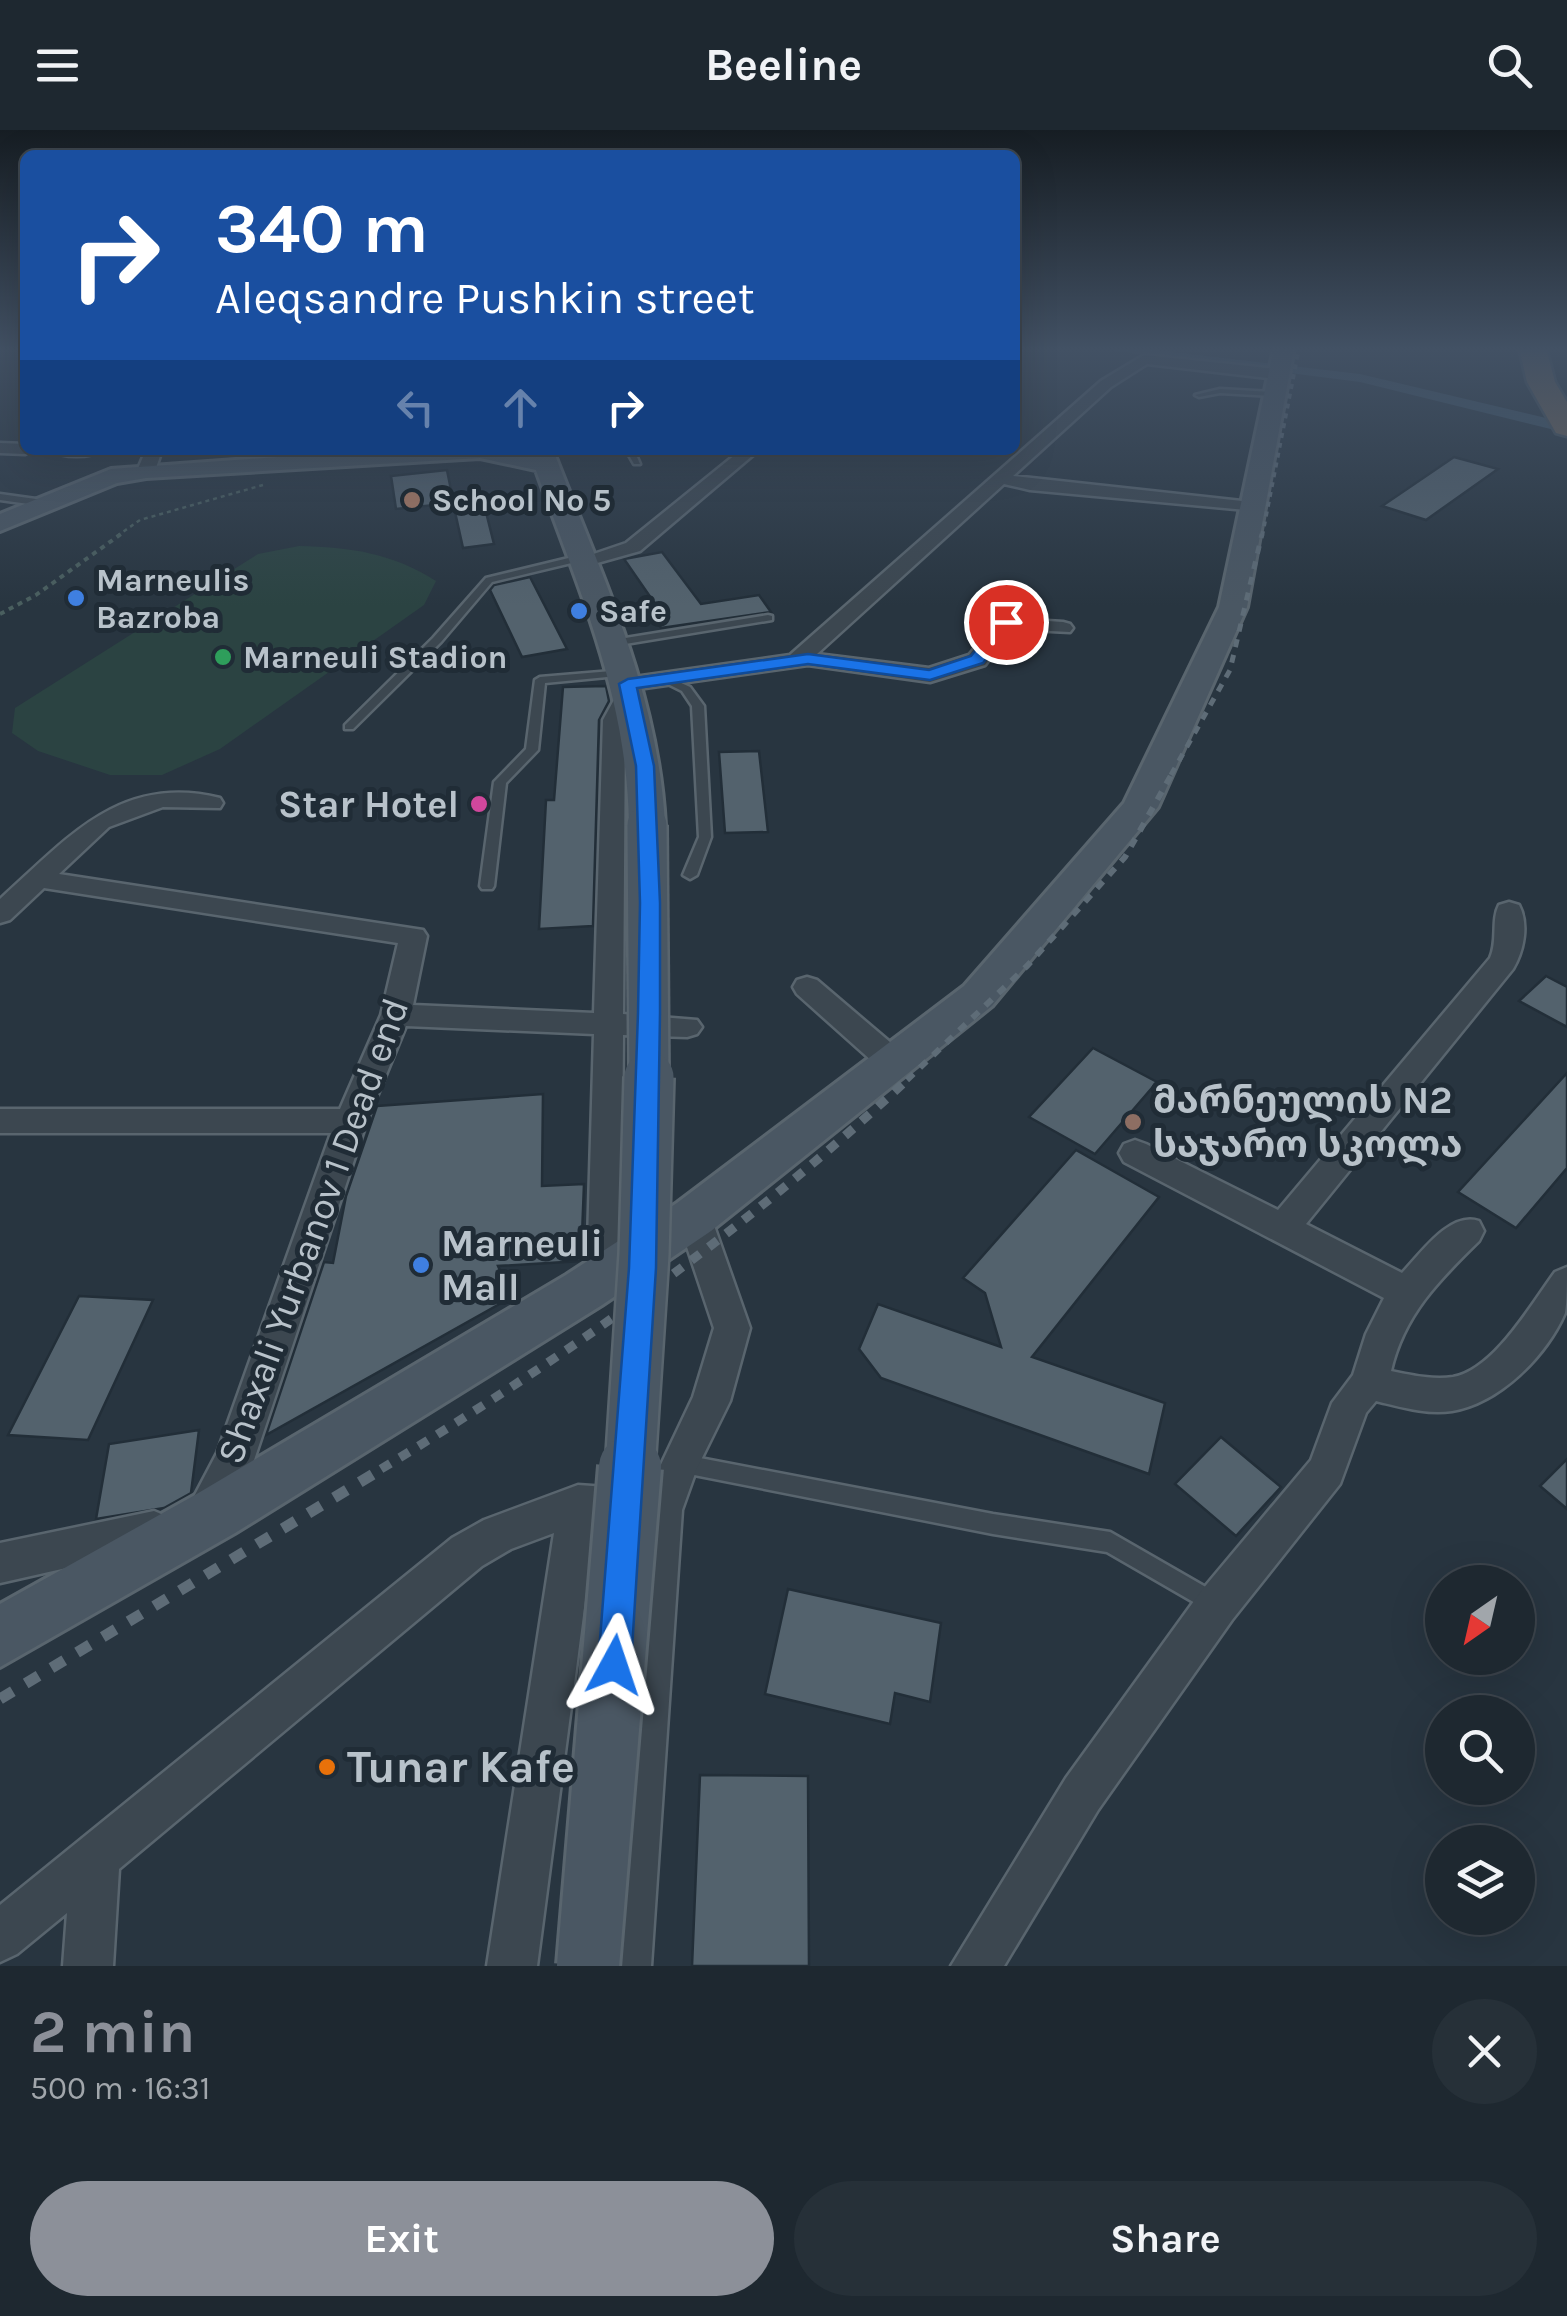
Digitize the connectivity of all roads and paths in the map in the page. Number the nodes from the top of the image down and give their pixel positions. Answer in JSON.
{"nodes":[{"id":1,"x":1050,"y":434,"type":"edge"},
{"id":2,"x":1266,"y":434,"type":"edge"},
{"id":3,"x":372,"y":455,"type":"edge"},
{"id":4,"x":633,"y":455,"type":"edge"},
{"id":5,"x":745,"y":455,"type":"edge"},
{"id":6,"x":543,"y":457,"type":"edge"},
{"id":7,"x":310,"y":459,"type":"edge"},
{"id":8,"x":150,"y":460,"type":"edge"},
{"id":9,"x":637,"y":462,"type":"dead end"},
{"id":10,"x":1000,"y":478,"type":"junction"},
{"id":11,"x":0,"y":498,"type":"edge"},
{"id":12,"x":43,"y":503,"type":"junction"},
{"id":13,"x":1251,"y":507,"type":"junction"},
{"id":14,"x":0,"y":523,"type":"edge"},
{"id":15,"x":582,"y":560,"type":"junction"},
{"id":16,"x":0,"y":614,"type":"edge"},
{"id":17,"x":768,"y":618,"type":"dead end"},
{"id":18,"x":1063,"y":628,"type":"dead end"},
{"id":19,"x":612,"y":643,"type":"junction"},
{"id":20,"x":796,"y":660,"type":"junction"},
{"id":21,"x":666,"y":678,"type":"junction"},
{"id":22,"x":627,"y":683,"type":"junction"},
{"id":23,"x":349,"y":727,"type":"dead end"},
{"id":24,"x":210,"y":803,"type":"dead end"},
{"id":25,"x":690,"y":875,"type":"dead end"},
{"id":26,"x":38,"y":879,"type":"junction"},
{"id":27,"x":486,"y":886,"type":"dead end"},
{"id":28,"x":1509,"y":911,"type":"dead end"},
{"id":29,"x":0,"y":914,"type":"edge"},
{"id":30,"x":807,"y":987,"type":"dead end"},
{"id":31,"x":396,"y":1014,"type":"junction"},
{"id":32,"x":608,"y":1024,"type":"junction"},
{"id":33,"x":687,"y":1028,"type":"dead end"},
{"id":34,"x":893,"y":1062,"type":"junction"},
{"id":35,"x":352,"y":1121,"type":"junction"},
{"id":36,"x":0,"y":1122,"type":"edge"},
{"id":37,"x":1135,"y":1152,"type":"dead end"},
{"id":38,"x":694,"y":1217,"type":"junction"},
{"id":39,"x":1282,"y":1228,"type":"junction"},
{"id":40,"x":1468,"y":1231,"type":"dead end"},
{"id":41,"x":604,"y":1276,"type":"junction"},
{"id":42,"x":1567,"y":1282,"type":"edge"},
{"id":43,"x":1406,"y":1292,"type":"junction"},
{"id":44,"x":1369,"y":1384,"type":"junction"},
{"id":45,"x":679,"y":1463,"type":"junction"},
{"id":46,"x":578,"y":1504,"type":"junction"},
{"id":47,"x":662,"y":1510,"type":"junction"},
{"id":48,"x":201,"y":1521,"type":"junction"},
{"id":49,"x":0,"y":1563,"type":"edge"},
{"id":50,"x":1218,"y":1604,"type":"junction"},
{"id":51,"x":0,"y":1637,"type":"edge"},
{"id":52,"x":96,"y":1858,"type":"junction"},
{"id":53,"x":0,"y":1937,"type":"edge"},
{"id":54,"x":88,"y":1966,"type":"edge"},
{"id":55,"x":512,"y":1966,"type":"edge"},
{"id":56,"x":588,"y":1966,"type":"edge"},
{"id":57,"x":626,"y":1966,"type":"edge"},
{"id":58,"x":976,"y":1966,"type":"edge"}],
"edges":[{"from":1,"to":10,"type":"street"},
{"from":2,"to":13,"type":"street"},
{"from":3,"to":7,"type":"street"},
{"from":4,"to":9,"type":"lane"},
{"from":5,"to":15,"type":"street"},
{"from":6,"to":15,"type":"street"},
{"from":7,"to":8,"type":"street"},
{"from":7,"to":16,"type":"path"},
{"from":8,"to":12,"type":"street"},
{"from":10,"to":13,"type":"street"},
{"from":10,"to":20,"type":"street"},
{"from":11,"to":12,"type":"lane"},
{"from":12,"to":14,"type":"street"},
{"from":13,"to":34,"type":"street"},
{"from":15,"to":19,"type":"street"},
{"from":15,"to":23,"type":"lane"},
{"from":17,"to":19,"type":"lane"},
{"from":18,"to":20,"type":"street"},
{"from":19,"to":22,"type":"street"},
{"from":20,"to":21,"type":"street"},
{"from":21,"to":22,"type":"street"},
{"from":21,"to":25,"type":"lane"},
{"from":22,"to":27,"type":"lane"},
{"from":22,"to":32,"type":"street"},
{"from":22,"to":56,"type":"street","bridge":true},
{"from":24,"to":26,"type":"street"},
{"from":26,"to":29,"type":"street"},
{"from":26,"to":31,"type":"street","name":"Shaxali Yurbanov 1 Dead end"},
{"from":28,"to":39,"type":"street"},
{"from":30,"to":34,"type":"street"},
{"from":31,"to":32,"type":"street"},
{"from":31,"to":35,"type":"street","name":"Shaxali Yurbanov 1 Dead end"},
{"from":32,"to":33,"type":"street"},
{"from":32,"to":41,"type":"street"},
{"from":34,"to":38,"type":"street"},
{"from":35,"to":36,"type":"street"},
{"from":35,"to":48,"type":"street","name":"Shaxali Yurbanov 1 Dead end"},
{"from":37,"to":39,"type":"street"},
{"from":38,"to":41,"type":"street"},
{"from":38,"to":45,"type":"street"},
{"from":39,"to":43,"type":"street"},
{"from":40,"to":43,"type":"street"},
{"from":41,"to":48,"type":"street"},
{"from":42,"to":44,"type":"street"},
{"from":43,"to":44,"type":"street"},
{"from":44,"to":50,"type":"street"},
{"from":45,"to":47,"type":"street"},
{"from":45,"to":50,"type":"lane"},
{"from":46,"to":47,"type":"street"},
{"from":46,"to":52,"type":"street"},
{"from":46,"to":55,"type":"street"},
{"from":47,"to":57,"type":"street"},
{"from":48,"to":49,"type":"street"},
{"from":48,"to":51,"type":"street"},
{"from":50,"to":58,"type":"street"},
{"from":52,"to":53,"type":"street"},
{"from":52,"to":54,"type":"street"}]}
